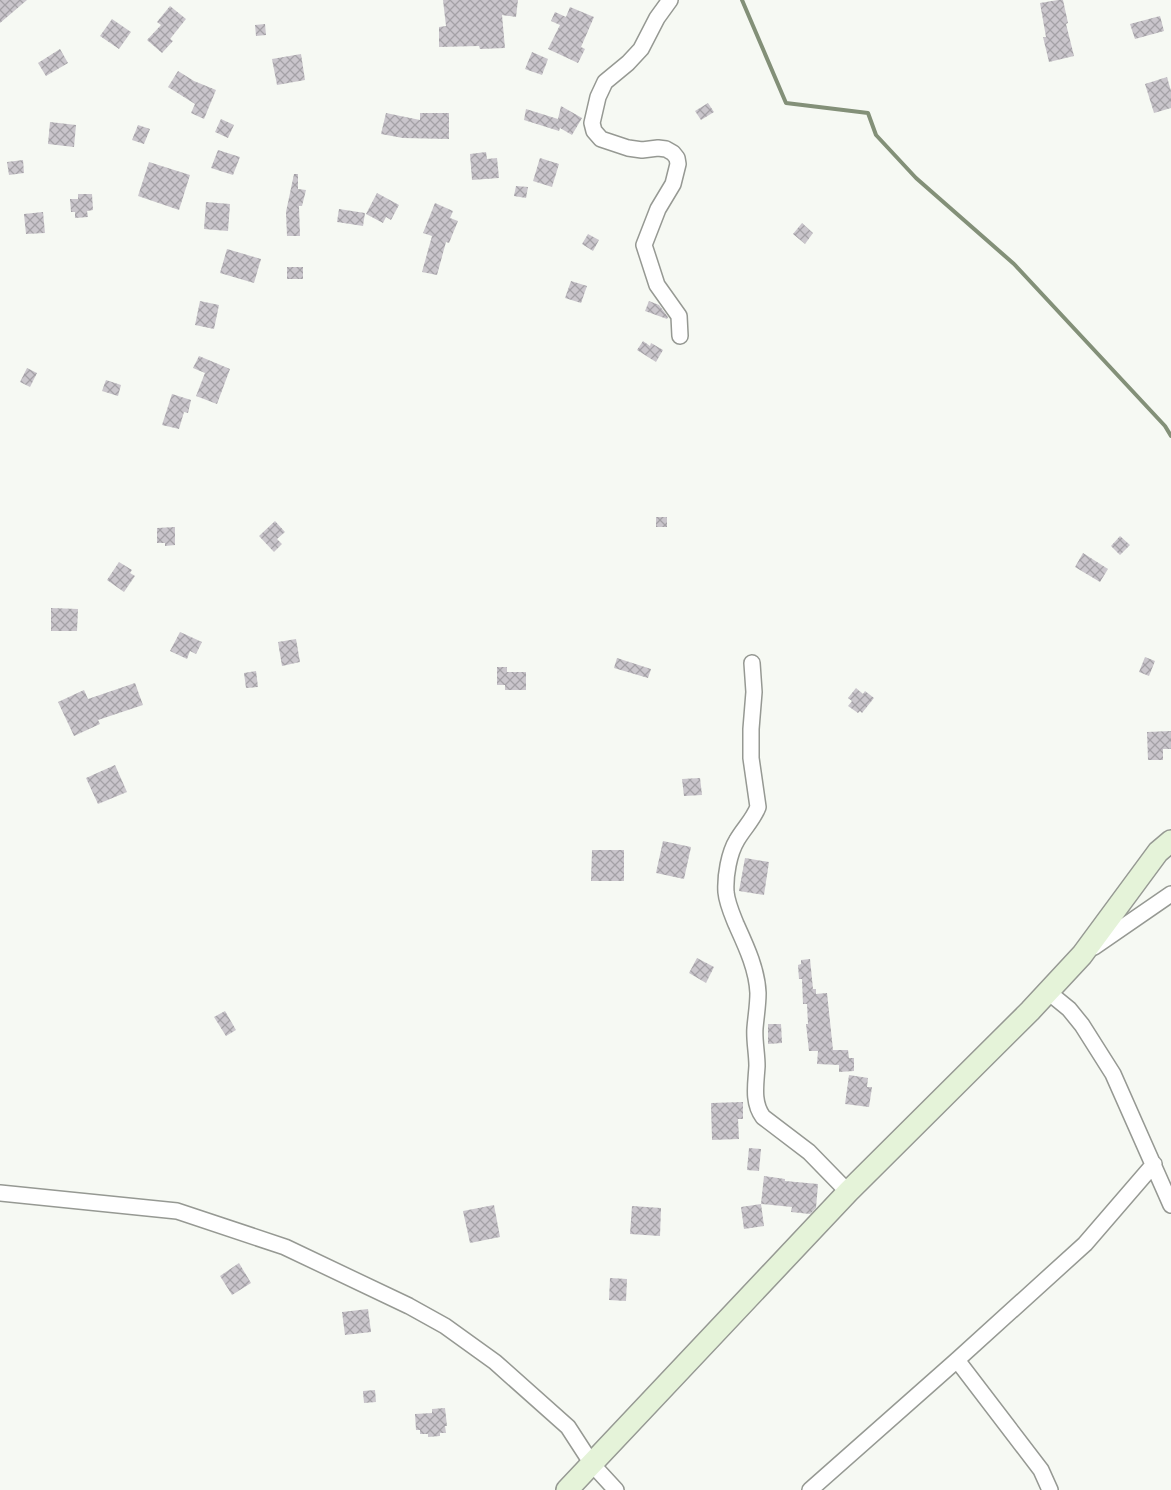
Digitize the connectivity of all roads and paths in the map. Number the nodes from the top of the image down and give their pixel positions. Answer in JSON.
{"nodes":[{"id":1,"x":670,"y":0,"type":"edge"},
{"id":2,"x":680,"y":336,"type":"dead end"},
{"id":3,"x":752,"y":662,"type":"dead end"},
{"id":4,"x":1171,"y":841,"type":"edge"},
{"id":5,"x":1171,"y":894,"type":"edge"},
{"id":6,"x":1082,"y":955,"type":"junction"},
{"id":7,"x":1047,"y":991,"type":"junction"},
{"id":8,"x":1154,"y":1164,"type":"junction"},
{"id":9,"x":848,"y":1192,"type":"junction"},
{"id":10,"x":0,"y":1193,"type":"edge"},
{"id":11,"x":1171,"y":1205,"type":"edge"},
{"id":12,"x":957,"y":1360,"type":"junction"},
{"id":13,"x":592,"y":1464,"type":"junction"},
{"id":14,"x":567,"y":1490,"type":"edge"},
{"id":15,"x":616,"y":1490,"type":"edge"},
{"id":16,"x":810,"y":1490,"type":"edge"},
{"id":17,"x":1050,"y":1490,"type":"edge"}],
"edges":[{"from":1,"to":2,"type":"street"},
{"from":3,"to":9,"type":"street"},
{"from":4,"to":6,"type":"street"},
{"from":5,"to":6,"type":"street"},
{"from":6,"to":7,"type":"street"},
{"from":7,"to":8,"type":"street"},
{"from":7,"to":9,"type":"street"},
{"from":8,"to":11,"type":"street"},
{"from":8,"to":12,"type":"street"},
{"from":9,"to":13,"type":"street"},
{"from":10,"to":13,"type":"street"},
{"from":12,"to":16,"type":"street"},
{"from":12,"to":17,"type":"street"},
{"from":13,"to":14,"type":"street"},
{"from":13,"to":15,"type":"street"}]}
